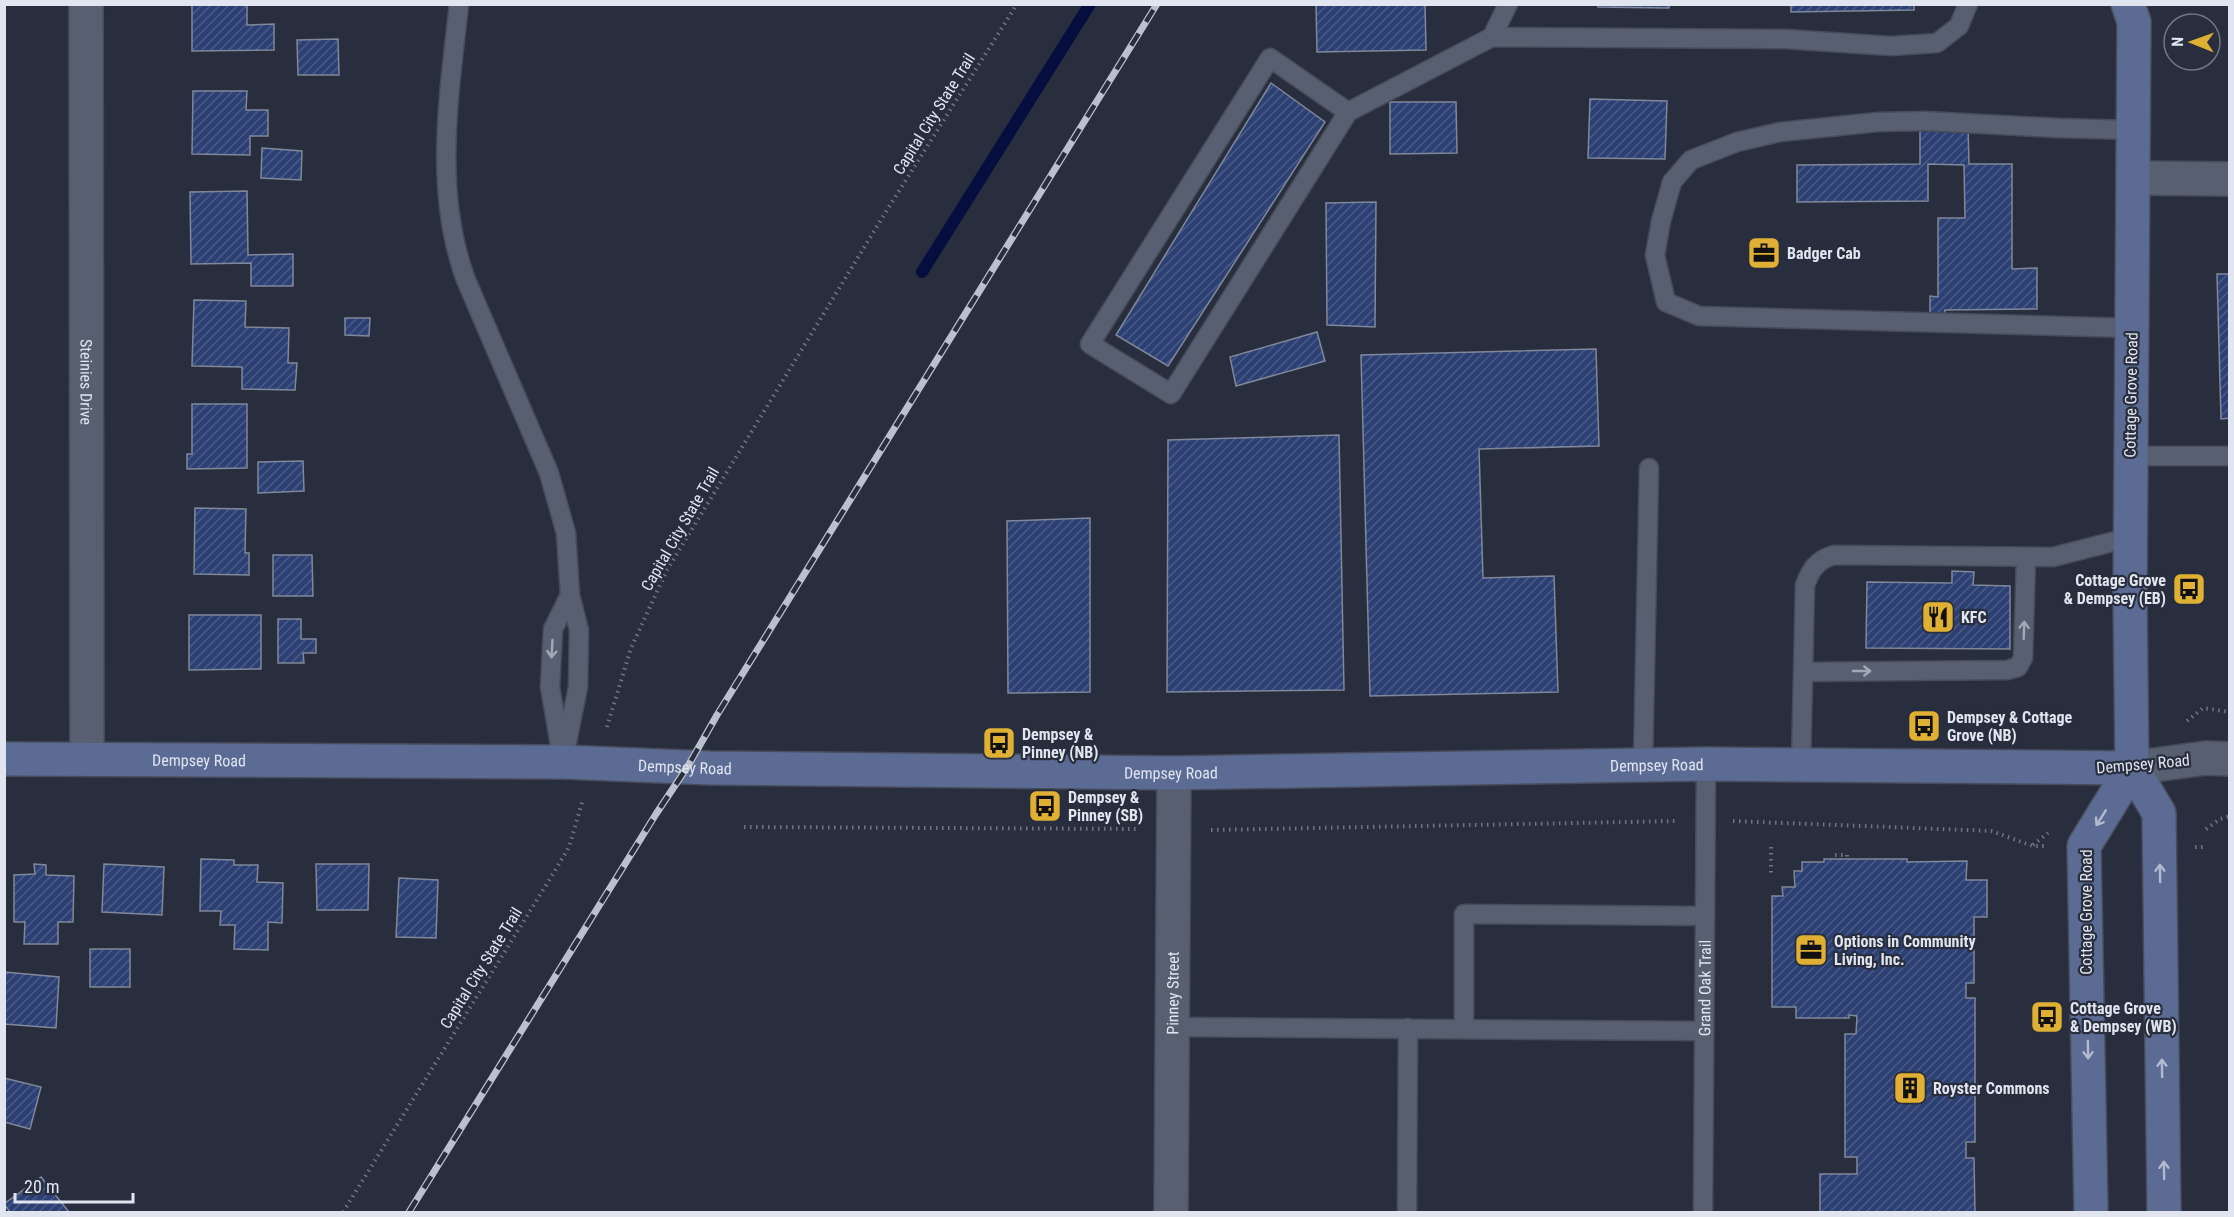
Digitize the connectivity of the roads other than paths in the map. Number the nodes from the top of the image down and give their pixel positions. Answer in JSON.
{"nodes":[{"id":1,"x":86,"y":4,"type":"edge"},
{"id":2,"x":459,"y":4,"type":"edge"},
{"id":3,"x":1508,"y":4,"type":"edge"},
{"id":4,"x":1968,"y":4,"type":"edge"},
{"id":5,"x":2134,"y":10,"type":"edge"},
{"id":6,"x":1492,"y":37,"type":"junction"},
{"id":7,"x":1348,"y":112,"type":"junction"},
{"id":8,"x":2133,"y":129,"type":"junction"},
{"id":9,"x":2133,"y":178,"type":"junction"},
{"id":10,"x":2229,"y":179,"type":"edge"},
{"id":11,"x":2132,"y":328,"type":"junction"},
{"id":12,"x":2131,"y":456,"type":"junction"},
{"id":13,"x":2229,"y":456,"type":"edge"},
{"id":14,"x":1649,"y":468,"type":"dead end"},
{"id":15,"x":2131,"y":537,"type":"junction"},
{"id":16,"x":2026,"y":557,"type":"junction"},
{"id":17,"x":570,"y":595,"type":"junction"},
{"id":18,"x":1804,"y":672,"type":"junction"},
{"id":19,"x":4,"y":759,"type":"edge"},
{"id":20,"x":87,"y":759,"type":"junction"},
{"id":21,"x":2229,"y":759,"type":"edge"},
{"id":22,"x":579,"y":763,"type":"junction"},
{"id":23,"x":1706,"y":764,"type":"junction"},
{"id":24,"x":1643,"y":765,"type":"junction"},
{"id":25,"x":1801,"y":765,"type":"junction"},
{"id":26,"x":2132,"y":768,"type":"junction"},
{"id":27,"x":1174,"y":773,"type":"junction"},
{"id":28,"x":1705,"y":916,"type":"junction"},
{"id":29,"x":1173,"y":1027,"type":"junction"},
{"id":30,"x":1408,"y":1028,"type":"junction"},
{"id":31,"x":1464,"y":1029,"type":"junction"},
{"id":32,"x":1704,"y":1031,"type":"junction"},
{"id":33,"x":1171,"y":1212,"type":"edge"},
{"id":34,"x":1407,"y":1212,"type":"edge"},
{"id":35,"x":1703,"y":1212,"type":"edge"},
{"id":36,"x":2091,"y":1212,"type":"edge"},
{"id":37,"x":2164,"y":1212,"type":"edge"}],
"edges":[{"from":1,"to":20,"type":"street","name":"Steinies Drive"},
{"from":2,"to":17,"type":"lane"},
{"from":3,"to":6,"type":"lane"},
{"from":4,"to":6,"type":"lane"},
{"from":5,"to":8,"type":"street","name":"Cottage Grove Road"},
{"from":6,"to":7,"type":"lane"},
{"from":7,"to":7,"type":"lane"},
{"from":8,"to":9,"type":"street","name":"Cottage Grove Road"},
{"from":8,"to":11,"type":"lane"},
{"from":9,"to":10,"type":"street"},
{"from":9,"to":11,"type":"street","name":"Cottage Grove Road"},
{"from":11,"to":12,"type":"street","name":"Cottage Grove Road"},
{"from":12,"to":13,"type":"lane"},
{"from":12,"to":15,"type":"street","name":"Cottage Grove Road"},
{"from":14,"to":24,"type":"lane"},
{"from":15,"to":16,"type":"lane"},
{"from":15,"to":26,"type":"street","name":"Cottage Grove Road"},
{"from":16,"to":18,"type":"lane"},
{"from":18,"to":16,"type":"lane","one_way":true},
{"from":17,"to":22,"type":"lane"},
{"from":17,"to":22,"type":"lane","one_way":true},
{"from":18,"to":25,"type":"lane"},
{"from":19,"to":20,"type":"street","name":"Dempsey Road"},
{"from":20,"to":22,"type":"street","name":"Dempsey Road"},
{"from":21,"to":26,"type":"street","name":"Dempsey Road"},
{"from":22,"to":27,"type":"street","name":"Dempsey Road"},
{"from":23,"to":24,"type":"street","name":"Dempsey Road"},
{"from":23,"to":25,"type":"street","name":"Dempsey Road"},
{"from":23,"to":28,"type":"lane","name":"Grand Oak Trail"},
{"from":24,"to":27,"type":"street","name":"Dempsey Road"},
{"from":25,"to":26,"type":"street","name":"Dempsey Road"},
{"from":26,"to":36,"type":"street","name":"Cottage Grove Road","one_way":true},
{"from":37,"to":26,"type":"street","name":"Cottage Grove Road","one_way":true},
{"from":27,"to":29,"type":"street","name":"Pinney Street"},
{"from":28,"to":31,"type":"lane"},
{"from":28,"to":32,"type":"lane","name":"Grand Oak Trail"},
{"from":29,"to":30,"type":"lane"},
{"from":29,"to":33,"type":"street","name":"Pinney Street"},
{"from":30,"to":31,"type":"lane"},
{"from":30,"to":34,"type":"lane"},
{"from":31,"to":32,"type":"lane"},
{"from":32,"to":35,"type":"lane","name":"Grand Oak Trail"}]}
